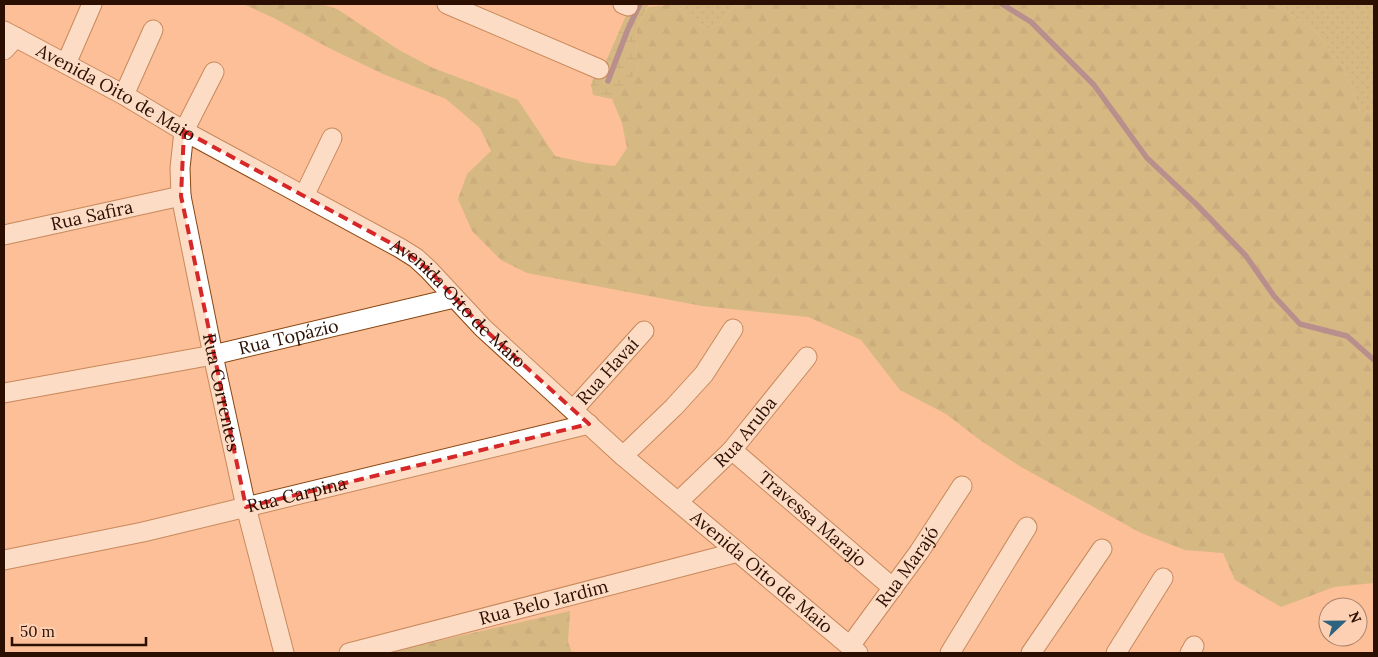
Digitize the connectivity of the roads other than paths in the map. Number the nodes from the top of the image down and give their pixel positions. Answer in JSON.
{"nodes":[{"id":1,"x":92,"y":4,"type":"edge"},
{"id":2,"x":447,"y":4,"type":"edge"},
{"id":3,"x":153,"y":30,"type":"dead end"},
{"id":4,"x":8,"y":40,"type":"edge"},
{"id":5,"x":66,"y":64,"type":"junction"},
{"id":6,"x":599,"y":69,"type":"dead end"},
{"id":7,"x":214,"y":72,"type":"dead end"},
{"id":8,"x":124,"y":95,"type":"junction"},
{"id":9,"x":184,"y":131,"type":"junction"},
{"id":10,"x":332,"y":138,"type":"dead end"},
{"id":11,"x":180,"y":196,"type":"junction"},
{"id":12,"x":304,"y":196,"type":"junction"},
{"id":13,"x":4,"y":235,"type":"edge"},
{"id":14,"x":454,"y":298,"type":"junction"},
{"id":15,"x":733,"y":329,"type":"dead end"},
{"id":16,"x":644,"y":331,"type":"dead end"},
{"id":17,"x":213,"y":355,"type":"junction"},
{"id":18,"x":808,"y":357,"type":"dead end"},
{"id":19,"x":4,"y":393,"type":"edge"},
{"id":20,"x":573,"y":410,"type":"junction"},
{"id":21,"x":589,"y":424,"type":"junction"},
{"id":22,"x":732,"y":450,"type":"junction"},
{"id":23,"x":623,"y":456,"type":"junction"},
{"id":24,"x":962,"y":486,"type":"dead end"},
{"id":25,"x":679,"y":501,"type":"junction"},
{"id":26,"x":246,"y":507,"type":"junction"},
{"id":27,"x":1027,"y":527,"type":"dead end"},
{"id":28,"x":1102,"y":549,"type":"dead end"},
{"id":29,"x":738,"y":552,"type":"junction"},
{"id":30,"x":4,"y":560,"type":"edge"},
{"id":31,"x":1163,"y":578,"type":"dead end"},
{"id":32,"x":893,"y":588,"type":"junction"},
{"id":33,"x":854,"y":650,"type":"edge"},
{"id":34,"x":284,"y":653,"type":"edge"},
{"id":35,"x":349,"y":653,"type":"edge"},
{"id":36,"x":950,"y":653,"type":"edge"},
{"id":37,"x":1031,"y":653,"type":"edge"},
{"id":38,"x":1116,"y":653,"type":"edge"}],
"edges":[{"from":1,"to":5,"type":"street"},
{"from":2,"to":6,"type":"street"},
{"from":3,"to":8,"type":"street"},
{"from":4,"to":5,"type":"street","name":"Avenida Oito de Maio"},
{"from":5,"to":8,"type":"street","name":"Avenida Oito de Maio"},
{"from":7,"to":9,"type":"street"},
{"from":8,"to":9,"type":"street","name":"Avenida Oito de Maio"},
{"from":9,"to":11,"type":"street","name":"Rua Correntes"},
{"from":9,"to":12,"type":"street","name":"Avenida Oito de Maio"},
{"from":10,"to":12,"type":"street"},
{"from":11,"to":13,"type":"street","name":"Rua Safira"},
{"from":11,"to":17,"type":"street","name":"Rua Correntes"},
{"from":12,"to":14,"type":"street","name":"Avenida Oito de Maio"},
{"from":14,"to":17,"type":"street","name":"Rua Topázio"},
{"from":14,"to":20,"type":"street","name":"Avenida Oito de Maio"},
{"from":15,"to":23,"type":"street"},
{"from":16,"to":20,"type":"street","name":"Rua Havaí"},
{"from":17,"to":19,"type":"street","name":"Rua Topázio"},
{"from":17,"to":26,"type":"street","name":"Rua Correntes"},
{"from":18,"to":22,"type":"street","name":"Rua Aruba"},
{"from":20,"to":21,"type":"street","name":"Avenida Oito de Maio"},
{"from":21,"to":23,"type":"street","name":"Avenida Oito de Maio"},
{"from":21,"to":26,"type":"street","name":"Rua Carpina"},
{"from":22,"to":25,"type":"street","name":"Rua Aruba"},
{"from":22,"to":32,"type":"street","name":"Travessa Marajo"},
{"from":23,"to":25,"type":"street","name":"Avenida Oito de Maio"},
{"from":24,"to":32,"type":"street","name":"Rua Marajó"},
{"from":25,"to":29,"type":"street","name":"Avenida Oito de Maio"},
{"from":26,"to":30,"type":"street","name":"Rua Carpina"},
{"from":26,"to":34,"type":"street","name":"Rua Correntes"},
{"from":27,"to":36,"type":"street"},
{"from":28,"to":37,"type":"street"},
{"from":29,"to":33,"type":"street","name":"Avenida Oito de Maio"},
{"from":29,"to":35,"type":"street","name":"Rua Belo Jardim"},
{"from":31,"to":38,"type":"street"},
{"from":32,"to":33,"type":"street","name":"Rua Marajó"}]}
